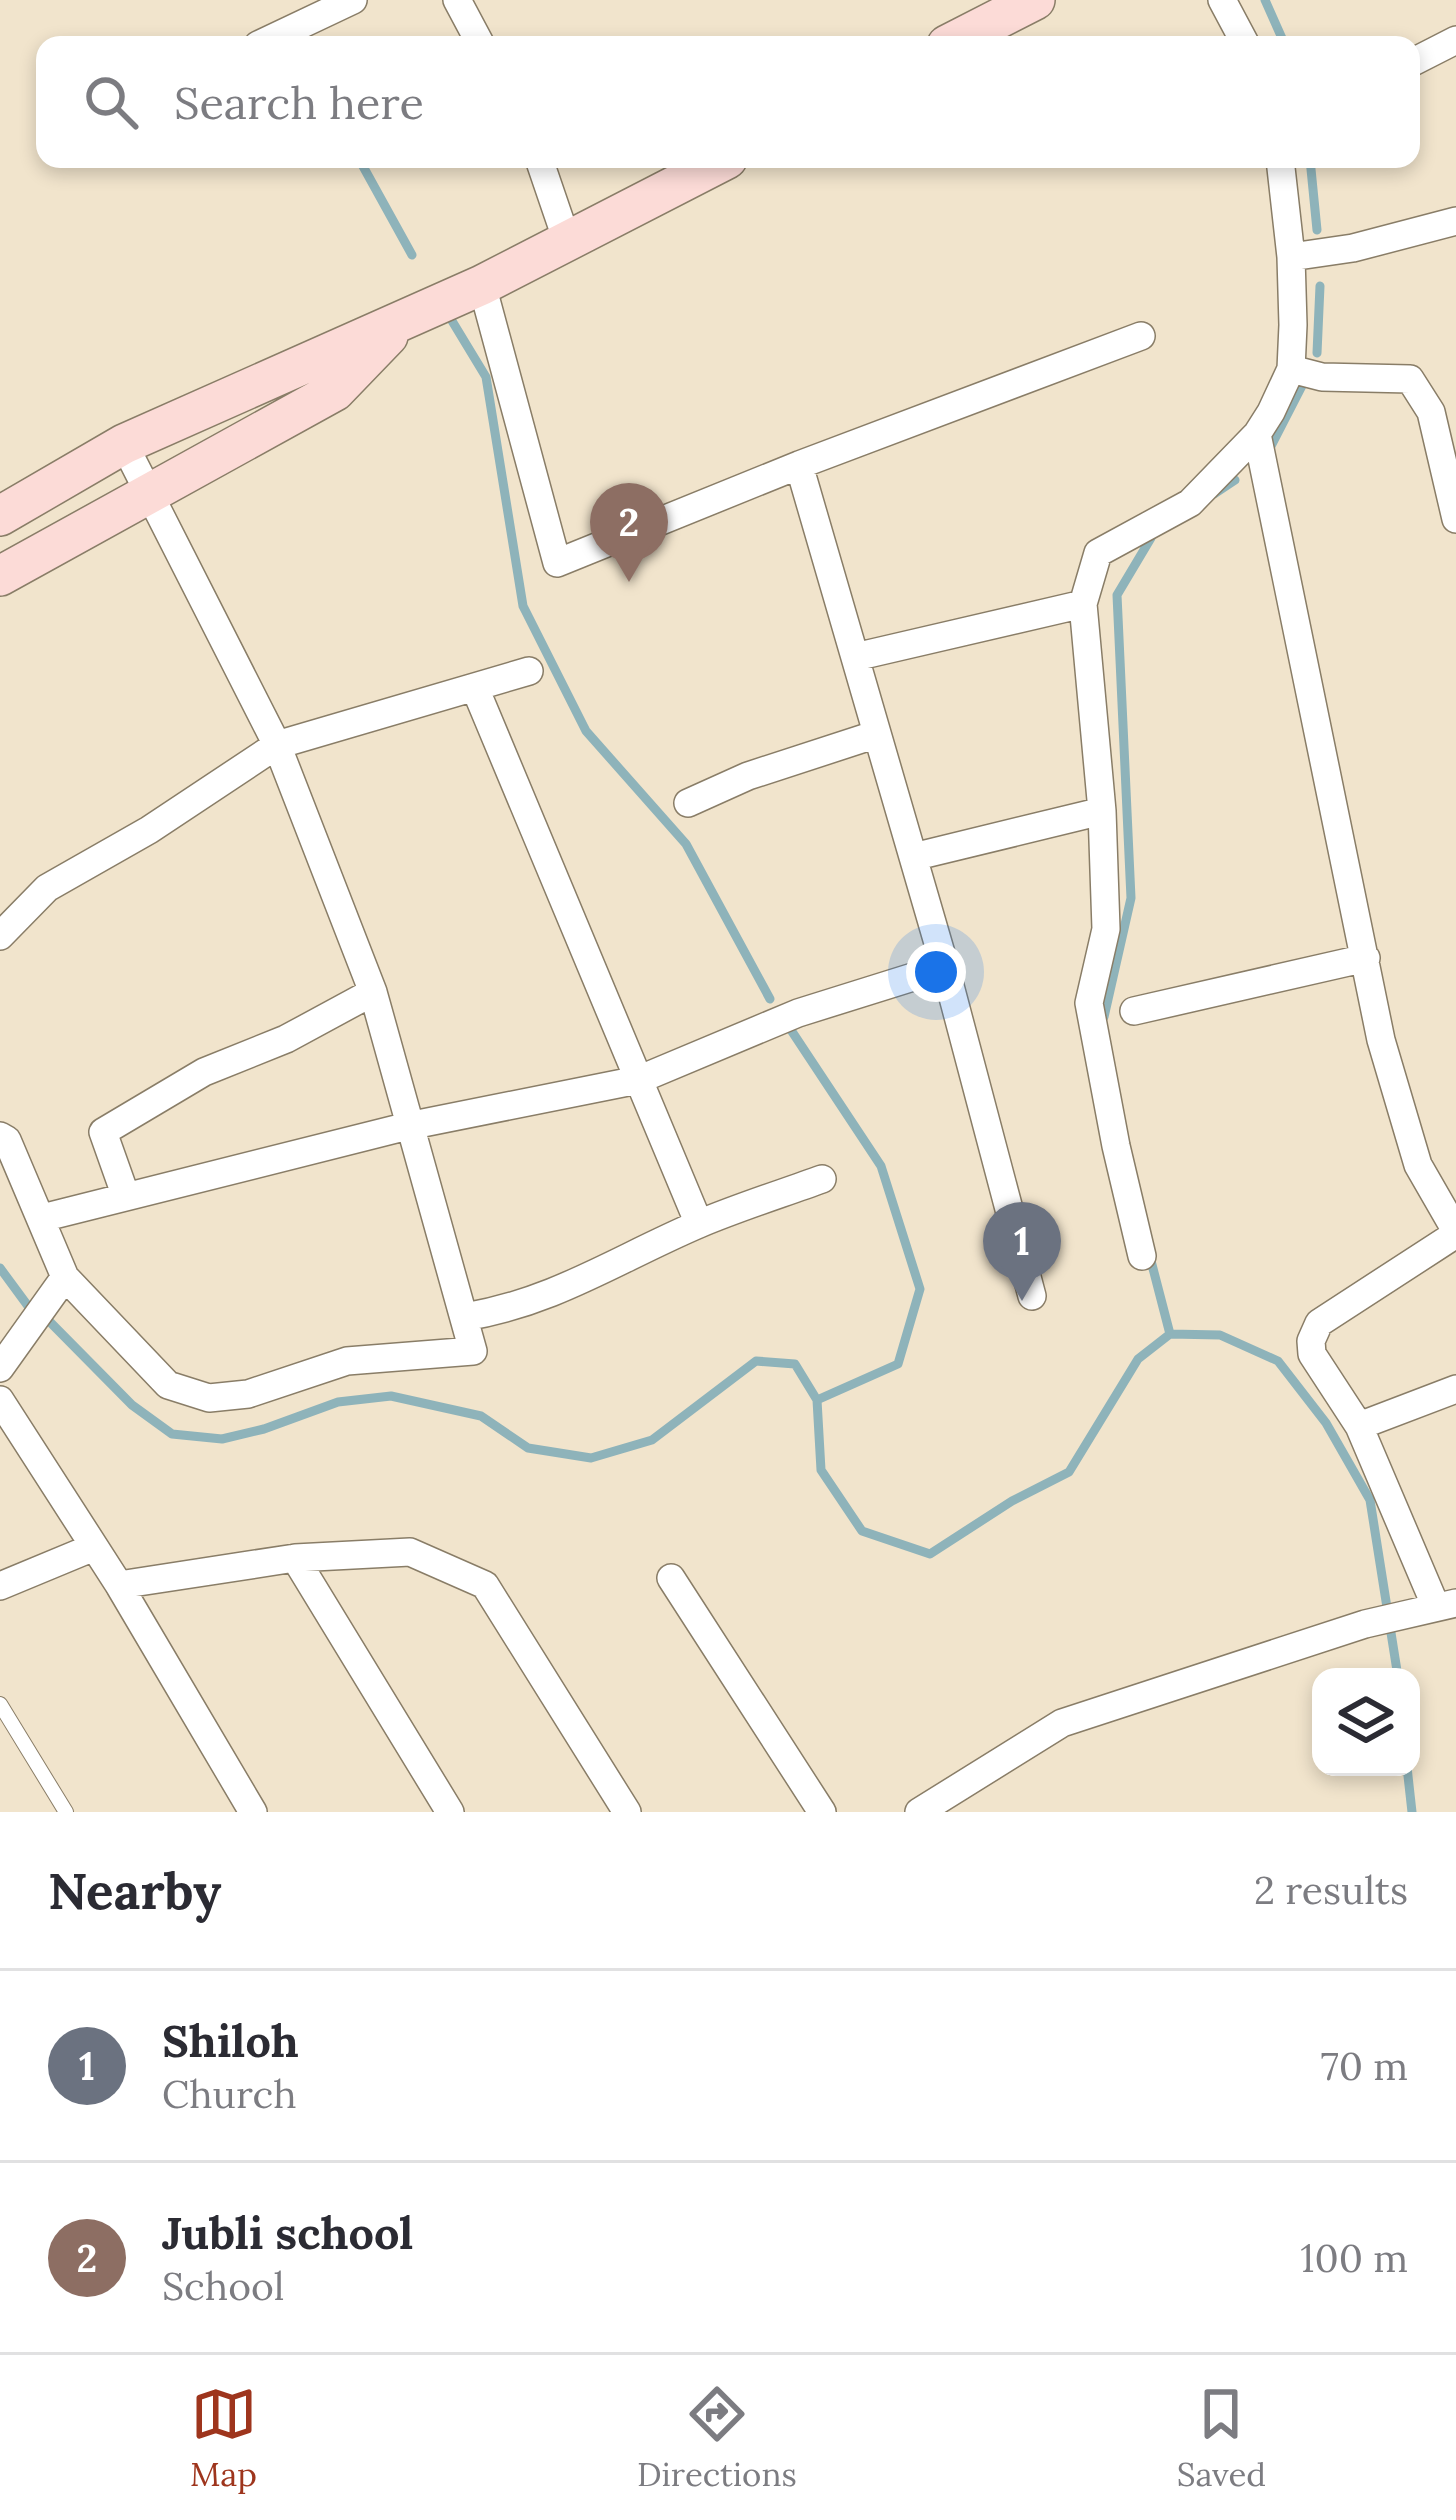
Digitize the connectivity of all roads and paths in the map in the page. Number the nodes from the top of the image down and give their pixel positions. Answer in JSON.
{"nodes":[{"id":1,"x":353,"y":0,"type":"edge"},
{"id":2,"x":457,"y":0,"type":"edge"},
{"id":3,"x":1034,"y":0,"type":"edge"},
{"id":4,"x":1222,"y":0,"type":"edge"},
{"id":5,"x":277,"y":36,"type":"edge"},
{"id":6,"x":476,"y":36,"type":"edge"},
{"id":7,"x":964,"y":36,"type":"edge"},
{"id":8,"x":1241,"y":36,"type":"edge"},
{"id":9,"x":1456,"y":40,"type":"edge"},
{"id":10,"x":1420,"y":58,"type":"edge"},
{"id":11,"x":542,"y":168,"type":"edge"},
{"id":12,"x":710,"y":168,"type":"edge"},
{"id":13,"x":1281,"y":168,"type":"edge"},
{"id":14,"x":1456,"y":221,"type":"edge"},
{"id":15,"x":567,"y":242,"type":"junction"},
{"id":16,"x":1291,"y":256,"type":"junction"},
{"id":17,"x":482,"y":285,"type":"junction"},
{"id":18,"x":404,"y":320,"type":"junction"},
{"id":19,"x":1141,"y":336,"type":"dead end"},
{"id":20,"x":1291,"y":369,"type":"junction"},
{"id":21,"x":1257,"y":434,"type":"junction"},
{"id":22,"x":124,"y":444,"type":"junction"},
{"id":23,"x":799,"y":465,"type":"junction"},
{"id":24,"x":148,"y":493,"type":"junction"},
{"id":25,"x":0,"y":516,"type":"edge"},
{"id":26,"x":1456,"y":518,"type":"edge"},
{"id":27,"x":0,"y":576,"type":"edge"},
{"id":28,"x":1083,"y":604,"type":"junction"},
{"id":29,"x":855,"y":657,"type":"junction"},
{"id":30,"x":529,"y":671,"type":"dead end"},
{"id":31,"x":475,"y":688,"type":"junction"},
{"id":32,"x":878,"y":734,"type":"junction"},
{"id":33,"x":277,"y":745,"type":"junction"},
{"id":34,"x":688,"y":803,"type":"dead end"},
{"id":35,"x":1102,"y":811,"type":"junction"},
{"id":36,"x":913,"y":857,"type":"junction"},
{"id":37,"x":0,"y":936,"type":"edge"},
{"id":38,"x":1366,"y":958,"type":"junction"},
{"id":39,"x":945,"y":967,"type":"junction"},
{"id":40,"x":373,"y":992,"type":"junction"},
{"id":41,"x":1134,"y":1011,"type":"dead end"},
{"id":42,"x":638,"y":1080,"type":"junction"},
{"id":43,"x":408,"y":1126,"type":"junction"},
{"id":44,"x":0,"y":1136,"type":"edge"},
{"id":45,"x":822,"y":1179,"type":"dead end"},
{"id":46,"x":124,"y":1194,"type":"junction"},
{"id":47,"x":42,"y":1217,"type":"junction"},
{"id":48,"x":699,"y":1224,"type":"junction"},
{"id":49,"x":1456,"y":1232,"type":"edge"},
{"id":50,"x":1142,"y":1256,"type":"dead end"},
{"id":51,"x":59,"y":1285,"type":"junction"},
{"id":52,"x":1032,"y":1296,"type":"dead end"},
{"id":53,"x":465,"y":1317,"type":"junction"},
{"id":54,"x":0,"y":1368,"type":"edge"},
{"id":55,"x":1456,"y":1389,"type":"edge"},
{"id":56,"x":0,"y":1400,"type":"edge"},
{"id":57,"x":1359,"y":1426,"type":"junction"},
{"id":58,"x":94,"y":1547,"type":"junction"},
{"id":59,"x":295,"y":1558,"type":"junction"},
{"id":60,"x":671,"y":1578,"type":"dead end"},
{"id":61,"x":119,"y":1585,"type":"junction"},
{"id":62,"x":0,"y":1586,"type":"edge"},
{"id":63,"x":1435,"y":1608,"type":"edge"},
{"id":64,"x":0,"y":1704,"type":"edge"},
{"id":65,"x":66,"y":1812,"type":"edge"},
{"id":66,"x":253,"y":1812,"type":"edge"},
{"id":67,"x":450,"y":1812,"type":"edge"},
{"id":68,"x":627,"y":1812,"type":"edge"},
{"id":69,"x":822,"y":1812,"type":"edge"},
{"id":70,"x":919,"y":1812,"type":"edge"}],
"edges":[{"from":1,"to":5,"type":"street"},
{"from":2,"to":6,"type":"street"},
{"from":3,"to":7,"type":"street"},
{"from":4,"to":8,"type":"street"},
{"from":9,"to":10,"type":"street"},
{"from":11,"to":15,"type":"street"},
{"from":12,"to":15,"type":"street"},
{"from":13,"to":16,"type":"street"},
{"from":14,"to":16,"type":"street"},
{"from":15,"to":17,"type":"street"},
{"from":16,"to":20,"type":"street"},
{"from":17,"to":18,"type":"street"},
{"from":17,"to":23,"type":"street"},
{"from":18,"to":22,"type":"street"},
{"from":18,"to":24,"type":"street"},
{"from":19,"to":23,"type":"street"},
{"from":20,"to":21,"type":"street"},
{"from":20,"to":26,"type":"street"},
{"from":21,"to":28,"type":"street"},
{"from":21,"to":38,"type":"street"},
{"from":22,"to":24,"type":"street"},
{"from":22,"to":25,"type":"street"},
{"from":23,"to":29,"type":"street"},
{"from":24,"to":27,"type":"street"},
{"from":24,"to":33,"type":"street"},
{"from":28,"to":29,"type":"street"},
{"from":28,"to":35,"type":"street"},
{"from":29,"to":32,"type":"street"},
{"from":30,"to":31,"type":"street"},
{"from":31,"to":33,"type":"street"},
{"from":31,"to":42,"type":"street"},
{"from":32,"to":34,"type":"street"},
{"from":32,"to":36,"type":"street"},
{"from":33,"to":37,"type":"street"},
{"from":33,"to":40,"type":"street"},
{"from":35,"to":36,"type":"street"},
{"from":35,"to":50,"type":"street"},
{"from":36,"to":39,"type":"street"},
{"from":38,"to":41,"type":"street"},
{"from":38,"to":49,"type":"street"},
{"from":39,"to":42,"type":"street"},
{"from":39,"to":52,"type":"street"},
{"from":40,"to":43,"type":"street"},
{"from":40,"to":46,"type":"street"},
{"from":42,"to":43,"type":"street"},
{"from":42,"to":48,"type":"street"},
{"from":43,"to":46,"type":"street"},
{"from":43,"to":53,"type":"street"},
{"from":44,"to":47,"type":"street"},
{"from":45,"to":48,"type":"street"},
{"from":46,"to":47,"type":"street"},
{"from":47,"to":51,"type":"street"},
{"from":48,"to":53,"type":"street"},
{"from":49,"to":57,"type":"street"},
{"from":51,"to":53,"type":"street"},
{"from":51,"to":54,"type":"street"},
{"from":55,"to":57,"type":"street"},
{"from":56,"to":58,"type":"street"},
{"from":57,"to":63,"type":"street"},
{"from":58,"to":61,"type":"street"},
{"from":58,"to":62,"type":"street"},
{"from":59,"to":61,"type":"street"},
{"from":59,"to":67,"type":"street"},
{"from":59,"to":68,"type":"street"},
{"from":60,"to":69,"type":"street"},
{"from":61,"to":66,"type":"street"},
{"from":63,"to":70,"type":"street"},
{"from":64,"to":65,"type":"lane"}]}
